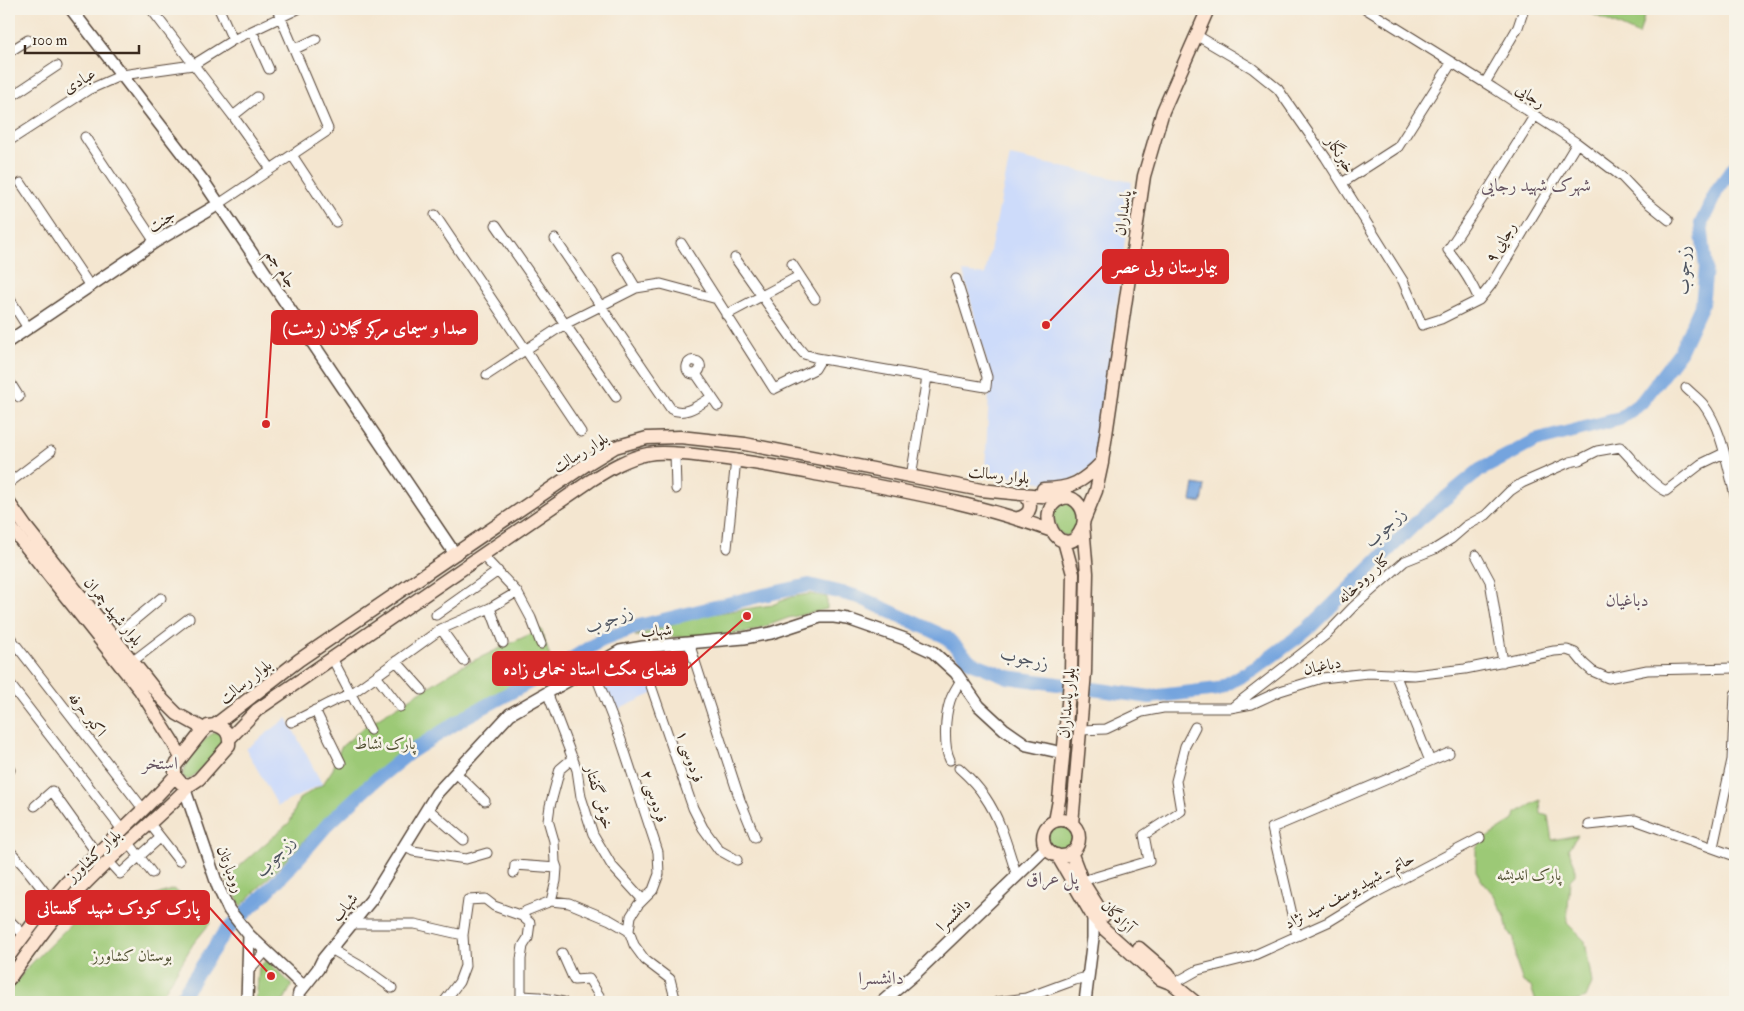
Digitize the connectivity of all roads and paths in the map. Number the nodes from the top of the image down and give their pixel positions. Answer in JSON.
{"nodes":[{"id":1,"x":71,"y":9,"type":"edge"},
{"id":2,"x":151,"y":9,"type":"edge"},
{"id":3,"x":219,"y":9,"type":"edge"},
{"id":4,"x":298,"y":9,"type":"edge"},
{"id":5,"x":1208,"y":9,"type":"edge"},
{"id":6,"x":1366,"y":9,"type":"edge"},
{"id":7,"x":1524,"y":9,"type":"edge"},
{"id":8,"x":279,"y":13,"type":"edge"},
{"id":9,"x":252,"y":31,"type":"junction"},
{"id":10,"x":1196,"y":35,"type":"junction"},
{"id":11,"x":316,"y":39,"type":"dead end"},
{"id":12,"x":28,"y":40,"type":"dead end"},
{"id":13,"x":233,"y":40,"type":"junction"},
{"id":14,"x":295,"y":49,"type":"junction"},
{"id":15,"x":9,"y":52,"type":"edge"},
{"id":16,"x":1452,"y":62,"type":"junction"},
{"id":17,"x":194,"y":65,"type":"junction"},
{"id":18,"x":57,"y":66,"type":"dead end"},
{"id":19,"x":269,"y":70,"type":"dead end"},
{"id":20,"x":122,"y":75,"type":"junction"},
{"id":21,"x":1485,"y":83,"type":"junction"},
{"id":22,"x":256,"y":97,"type":"dead end"},
{"id":23,"x":9,"y":98,"type":"edge"},
{"id":24,"x":1534,"y":115,"type":"junction"},
{"id":25,"x":233,"y":116,"type":"junction"},
{"id":26,"x":85,"y":137,"type":"dead end"},
{"id":27,"x":9,"y":141,"type":"edge"},
{"id":28,"x":1577,"y":143,"type":"junction"},
{"id":29,"x":292,"y":155,"type":"junction"},
{"id":30,"x":271,"y":169,"type":"junction"},
{"id":31,"x":21,"y":182,"type":"dead end"},
{"id":32,"x":1342,"y":183,"type":"junction"},
{"id":33,"x":219,"y":204,"type":"junction"},
{"id":34,"x":435,"y":214,"type":"dead end"},
{"id":35,"x":1669,"y":220,"type":"dead end"},
{"id":36,"x":336,"y":222,"type":"dead end"},
{"id":37,"x":496,"y":225,"type":"dead end"},
{"id":38,"x":555,"y":240,"type":"dead end"},
{"id":39,"x":155,"y":242,"type":"junction"},
{"id":40,"x":681,"y":243,"type":"dead end"},
{"id":41,"x":617,"y":256,"type":"dead end"},
{"id":42,"x":735,"y":258,"type":"dead end"},
{"id":43,"x":792,"y":264,"type":"dead end"},
{"id":44,"x":799,"y":276,"type":"junction"},
{"id":45,"x":956,"y":279,"type":"dead end"},
{"id":46,"x":90,"y":286,"type":"junction"},
{"id":47,"x":636,"y":288,"type":"junction"},
{"id":48,"x":762,"y":296,"type":"junction"},
{"id":49,"x":9,"y":298,"type":"edge"},
{"id":50,"x":717,"y":299,"type":"junction"},
{"id":51,"x":815,"y":299,"type":"dead end"},
{"id":52,"x":1479,"y":300,"type":"junction"},
{"id":53,"x":600,"y":306,"type":"junction"},
{"id":54,"x":726,"y":314,"type":"junction"},
{"id":55,"x":564,"y":324,"type":"junction"},
{"id":56,"x":1422,"y":325,"type":"joint"},
{"id":57,"x":28,"y":328,"type":"junction"},
{"id":58,"x":9,"y":341,"type":"edge"},
{"id":59,"x":525,"y":349,"type":"junction"},
{"id":60,"x":821,"y":359,"type":"junction"},
{"id":61,"x":696,"y":374,"type":"dead end"},
{"id":62,"x":487,"y":375,"type":"dead end"},
{"id":63,"x":927,"y":377,"type":"junction"},
{"id":64,"x":9,"y":381,"type":"edge"},
{"id":65,"x":1686,"y":388,"type":"dead end"},
{"id":66,"x":19,"y":397,"type":"dead end"},
{"id":67,"x":616,"y":397,"type":"dead end"},
{"id":68,"x":712,"y":397,"type":"junction"},
{"id":69,"x":718,"y":406,"type":"dead end"},
{"id":70,"x":581,"y":432,"type":"dead end"},
{"id":71,"x":51,"y":451,"type":"dead end"},
{"id":72,"x":1724,"y":453,"type":"junction"},
{"id":73,"x":675,"y":454,"type":"junction"},
{"id":74,"x":736,"y":459,"type":"junction"},
{"id":75,"x":1102,"y":462,"type":"junction"},
{"id":76,"x":911,"y":477,"type":"junction"},
{"id":77,"x":9,"y":483,"type":"edge"},
{"id":78,"x":676,"y":489,"type":"dead end"},
{"id":79,"x":981,"y":490,"type":"junction"},
{"id":80,"x":1024,"y":494,"type":"junction"},
{"id":81,"x":1735,"y":494,"type":"edge"},
{"id":82,"x":1065,"y":497,"type":"junction"},
{"id":83,"x":9,"y":503,"type":"edge"},
{"id":84,"x":1018,"y":518,"type":"junction"},
{"id":85,"x":1083,"y":523,"type":"junction"},
{"id":86,"x":9,"y":525,"type":"edge"},
{"id":87,"x":1052,"y":532,"type":"junction"},
{"id":88,"x":1064,"y":541,"type":"junction"},
{"id":89,"x":727,"y":548,"type":"dead end"},
{"id":90,"x":455,"y":554,"type":"junction"},
{"id":91,"x":482,"y":555,"type":"junction"},
{"id":92,"x":1476,"y":555,"type":"dead end"},
{"id":93,"x":498,"y":571,"type":"junction"},
{"id":94,"x":517,"y":592,"type":"junction"},
{"id":95,"x":161,"y":598,"type":"dead end"},
{"id":96,"x":490,"y":608,"type":"junction"},
{"id":97,"x":436,"y":615,"type":"dead end"},
{"id":98,"x":189,"y":618,"type":"dead end"},
{"id":99,"x":347,"y":627,"type":"junction"},
{"id":100,"x":440,"y":630,"type":"junction"},
{"id":101,"x":9,"y":636,"type":"edge"},
{"id":102,"x":114,"y":636,"type":"junction"},
{"id":103,"x":356,"y":641,"type":"junction"},
{"id":104,"x":689,"y":643,"type":"junction"},
{"id":105,"x":503,"y":644,"type":"dead end"},
{"id":106,"x":541,"y":644,"type":"dead end"},
{"id":107,"x":638,"y":648,"type":"junction"},
{"id":108,"x":332,"y":658,"type":"junction"},
{"id":109,"x":134,"y":661,"type":"junction"},
{"id":110,"x":464,"y":661,"type":"dead end"},
{"id":111,"x":396,"y":662,"type":"junction"},
{"id":112,"x":1503,"y":662,"type":"junction"},
{"id":113,"x":592,"y":666,"type":"junction"},
{"id":114,"x":1735,"y":668,"type":"edge"},
{"id":115,"x":1395,"y":674,"type":"junction"},
{"id":116,"x":376,"y":676,"type":"junction"},
{"id":117,"x":961,"y":680,"type":"junction"},
{"id":118,"x":9,"y":684,"type":"edge"},
{"id":119,"x":422,"y":690,"type":"dead end"},
{"id":120,"x":547,"y":692,"type":"junction"},
{"id":121,"x":351,"y":694,"type":"junction"},
{"id":122,"x":1735,"y":694,"type":"edge"},
{"id":123,"x":248,"y":698,"type":"junction"},
{"id":124,"x":400,"y":707,"type":"dead end"},
{"id":125,"x":1230,"y":708,"type":"junction"},
{"id":126,"x":257,"y":710,"type":"junction"},
{"id":127,"x":315,"y":710,"type":"junction"},
{"id":128,"x":178,"y":714,"type":"junction"},
{"id":129,"x":291,"y":722,"type":"dead end"},
{"id":130,"x":1195,"y":726,"type":"dead end"},
{"id":131,"x":210,"y":727,"type":"junction"},
{"id":132,"x":165,"y":730,"type":"junction"},
{"id":133,"x":370,"y":730,"type":"dead end"},
{"id":134,"x":1080,"y":730,"type":"junction"},
{"id":135,"x":230,"y":738,"type":"junction"},
{"id":136,"x":1063,"y":753,"type":"junction"},
{"id":137,"x":1449,"y":753,"type":"dead end"},
{"id":138,"x":181,"y":758,"type":"junction"},
{"id":139,"x":573,"y":758,"type":"junction"},
{"id":140,"x":950,"y":760,"type":"dead end"},
{"id":141,"x":1430,"y":761,"type":"junction"},
{"id":142,"x":341,"y":763,"type":"dead end"},
{"id":143,"x":959,"y":768,"type":"dead end"},
{"id":144,"x":456,"y":773,"type":"junction"},
{"id":145,"x":175,"y":776,"type":"junction"},
{"id":146,"x":187,"y":788,"type":"junction"},
{"id":147,"x":485,"y":801,"type":"dead end"},
{"id":148,"x":35,"y":806,"type":"dead end"},
{"id":149,"x":166,"y":809,"type":"junction"},
{"id":150,"x":428,"y":809,"type":"junction"},
{"id":151,"x":144,"y":810,"type":"junction"},
{"id":152,"x":192,"y":810,"type":"junction"},
{"id":153,"x":1054,"y":821,"type":"junction"},
{"id":154,"x":150,"y":824,"type":"junction"},
{"id":155,"x":1072,"y":824,"type":"junction"},
{"id":156,"x":1589,"y":825,"type":"dead end"},
{"id":157,"x":123,"y":831,"type":"junction"},
{"id":158,"x":755,"y":837,"type":"dead end"},
{"id":159,"x":160,"y":838,"type":"junction"},
{"id":160,"x":1480,"y":838,"type":"dead end"},
{"id":161,"x":464,"y":840,"type":"dead end"},
{"id":162,"x":129,"y":843,"type":"junction"},
{"id":163,"x":404,"y":846,"type":"junction"},
{"id":164,"x":1046,"y":848,"type":"junction"},
{"id":165,"x":1713,"y":848,"type":"junction"},
{"id":166,"x":9,"y":850,"type":"edge"},
{"id":167,"x":1071,"y":852,"type":"junction"},
{"id":168,"x":487,"y":853,"type":"dead end"},
{"id":169,"x":97,"y":854,"type":"junction"},
{"id":170,"x":1057,"y":855,"type":"junction"},
{"id":171,"x":1735,"y":856,"type":"edge"},
{"id":172,"x":139,"y":857,"type":"junction"},
{"id":173,"x":737,"y":860,"type":"dead end"},
{"id":174,"x":179,"y":861,"type":"dead end"},
{"id":175,"x":109,"y":862,"type":"junction"},
{"id":176,"x":557,"y":868,"type":"junction"},
{"id":177,"x":152,"y":872,"type":"dead end"},
{"id":178,"x":514,"y":873,"type":"dead end"},
{"id":179,"x":1017,"y":876,"type":"junction"},
{"id":180,"x":1082,"y":881,"type":"junction"},
{"id":181,"x":51,"y":900,"type":"junction"},
{"id":182,"x":643,"y":900,"type":"junction"},
{"id":183,"x":551,"y":901,"type":"junction"},
{"id":184,"x":522,"y":916,"type":"junction"},
{"id":185,"x":1093,"y":917,"type":"junction"},
{"id":186,"x":9,"y":920,"type":"edge"},
{"id":187,"x":352,"y":924,"type":"junction"},
{"id":188,"x":1103,"y":928,"type":"junction"},
{"id":189,"x":629,"y":931,"type":"junction"},
{"id":190,"x":249,"y":935,"type":"junction"},
{"id":191,"x":463,"y":935,"type":"junction"},
{"id":192,"x":24,"y":936,"type":"junction"},
{"id":193,"x":1296,"y":936,"type":"junction"},
{"id":194,"x":1093,"y":938,"type":"junction"},
{"id":195,"x":331,"y":949,"type":"junction"},
{"id":196,"x":266,"y":951,"type":"junction"},
{"id":197,"x":562,"y":953,"type":"dead end"},
{"id":198,"x":9,"y":956,"type":"edge"},
{"id":199,"x":248,"y":970,"type":"junction"},
{"id":200,"x":1088,"y":977,"type":"junction"},
{"id":201,"x":9,"y":979,"type":"edge"},
{"id":202,"x":1173,"y":984,"type":"junction"},
{"id":203,"x":392,"y":988,"type":"dead end"},
{"id":204,"x":299,"y":995,"type":"edge"},
{"id":205,"x":522,"y":999,"type":"edge"},
{"id":206,"x":248,"y":1002,"type":"edge"},
{"id":207,"x":444,"y":1002,"type":"edge"},
{"id":208,"x":563,"y":1002,"type":"edge"},
{"id":209,"x":603,"y":1002,"type":"edge"},
{"id":210,"x":676,"y":1002,"type":"edge"},
{"id":211,"x":882,"y":1002,"type":"edge"},
{"id":212,"x":997,"y":1002,"type":"edge"},
{"id":213,"x":1085,"y":1002,"type":"edge"},
{"id":214,"x":1195,"y":1002,"type":"edge"}],
"edges":[{"from":1,"to":20,"type":"street","name":"جام جم"},
{"from":2,"to":17,"type":"street"},
{"from":3,"to":13,"type":"street"},
{"from":4,"to":8,"type":"street","name":"عبادی"},
{"from":5,"to":10,"type":"main road","name":"پاسداران"},
{"from":6,"to":16,"type":"street","name":"رجایی"},
{"from":7,"to":21,"type":"street"},
{"from":8,"to":9,"type":"street","name":"عبادی"},
{"from":8,"to":14,"type":"street"},
{"from":9,"to":13,"type":"street","name":"عبادی"},
{"from":9,"to":19,"type":"street"},
{"from":10,"to":32,"type":"street","name":"خبرنگار"},
{"from":10,"to":75,"type":"main road","name":"پاسداران"},
{"from":11,"to":14,"type":"street"},
{"from":12,"to":15,"type":"street"},
{"from":13,"to":17,"type":"street","name":"عبادی"},
{"from":14,"to":29,"type":"street","name":"جنت"},
{"from":16,"to":21,"type":"street","name":"رجایی"},
{"from":16,"to":32,"type":"street"},
{"from":17,"to":20,"type":"street","name":"عبادی"},
{"from":17,"to":25,"type":"street"},
{"from":18,"to":23,"type":"street"},
{"from":20,"to":27,"type":"street","name":"عبادی"},
{"from":20,"to":33,"type":"street","name":"جام جم"},
{"from":21,"to":24,"type":"street","name":"رجایی"},
{"from":22,"to":25,"type":"street"},
{"from":24,"to":28,"type":"street","name":"رجایی"},
{"from":24,"to":52,"type":"street"},
{"from":25,"to":30,"type":"street"},
{"from":26,"to":39,"type":"street"},
{"from":28,"to":35,"type":"street","name":"رجایی"},
{"from":28,"to":52,"type":"street","name":"رجایی ۹"},
{"from":29,"to":30,"type":"street","name":"جنت"},
{"from":29,"to":36,"type":"street"},
{"from":30,"to":33,"type":"street","name":"جنت"},
{"from":31,"to":46,"type":"street"},
{"from":32,"to":56,"type":"street","name":"خبرنگار"},
{"from":33,"to":39,"type":"street","name":"جنت"},
{"from":33,"to":90,"type":"street","name":"جام جم"},
{"from":34,"to":59,"type":"street"},
{"from":37,"to":55,"type":"street"},
{"from":38,"to":53,"type":"street"},
{"from":39,"to":46,"type":"street","name":"جنت"},
{"from":40,"to":50,"type":"street"},
{"from":41,"to":47,"type":"street"},
{"from":42,"to":48,"type":"street"},
{"from":43,"to":44,"type":"street"},
{"from":44,"to":48,"type":"street"},
{"from":44,"to":51,"type":"street"},
{"from":45,"to":63,"type":"street"},
{"from":46,"to":57,"type":"street","name":"جنت"},
{"from":47,"to":50,"type":"street"},
{"from":47,"to":53,"type":"street"},
{"from":48,"to":54,"type":"street"},
{"from":48,"to":60,"type":"street"},
{"from":49,"to":57,"type":"street"},
{"from":50,"to":54,"type":"street"},
{"from":52,"to":56,"type":"street","name":"رجایی ۹"},
{"from":53,"to":55,"type":"street"},
{"from":53,"to":68,"type":"street"},
{"from":54,"to":60,"type":"street"},
{"from":55,"to":59,"type":"street"},
{"from":55,"to":67,"type":"street"},
{"from":57,"to":58,"type":"street","name":"جنت"},
{"from":59,"to":62,"type":"street"},
{"from":59,"to":70,"type":"street"},
{"from":60,"to":63,"type":"street"},
{"from":61,"to":68,"type":"street"},
{"from":63,"to":76,"type":"street"},
{"from":64,"to":66,"type":"street"},
{"from":65,"to":72,"type":"street"},
{"from":68,"to":69,"type":"street"},
{"from":71,"to":77,"type":"street"},
{"from":72,"to":81,"type":"street"},
{"from":72,"to":125,"type":"street","name":"کنار رودخانه"},
{"from":73,"to":74,"type":"main road","name":"بلوار رسالت"},
{"from":73,"to":78,"type":"street"},
{"from":73,"to":91,"type":"main road","name":"بلوار رسالت"},
{"from":74,"to":84,"type":"main road","name":"بلوار رسالت"},
{"from":74,"to":89,"type":"street"},
{"from":75,"to":79,"type":"main road"},
{"from":75,"to":82,"type":"main road"},
{"from":75,"to":85,"type":"main road","name":"پاسداران"},
{"from":76,"to":79,"type":"main road","name":"بلوار رسالت"},
{"from":76,"to":90,"type":"main road","name":"بلوار رسالت"},
{"from":79,"to":80,"type":"main road","name":"بلوار رسالت"},
{"from":80,"to":82,"type":"main road","name":"بلوار رسالت"},
{"from":80,"to":84,"type":"main road"},
{"from":82,"to":85,"type":"main road"},
{"from":82,"to":87,"type":"main road"},
{"from":83,"to":102,"type":"main road","name":"بلوار شهید چمران"},
{"from":84,"to":87,"type":"main road","name":"بلوار رسالت"},
{"from":85,"to":88,"type":"main road"},
{"from":85,"to":134,"type":"main road","name":"بلوار پاسداران"},
{"from":86,"to":132,"type":"main road","name":"بلوار شهید چمران"},
{"from":87,"to":88,"type":"main road"},
{"from":88,"to":136,"type":"main road","name":"بلوار پاسداران"},
{"from":90,"to":99,"type":"main road","name":"بلوار رسالت"},
{"from":91,"to":93,"type":"street"},
{"from":91,"to":103,"type":"main road","name":"بلوار رسالت"},
{"from":92,"to":112,"type":"street"},
{"from":93,"to":94,"type":"street"},
{"from":93,"to":97,"type":"street"},
{"from":94,"to":96,"type":"street"},
{"from":94,"to":106,"type":"street"},
{"from":95,"to":102,"type":"street"},
{"from":96,"to":100,"type":"street"},
{"from":96,"to":105,"type":"street"},
{"from":98,"to":109,"type":"street"},
{"from":99,"to":103,"type":"main road"},
{"from":99,"to":123,"type":"main road","name":"بلوار رسالت"},
{"from":100,"to":110,"type":"street"},
{"from":100,"to":111,"type":"street"},
{"from":101,"to":151,"type":"street","name":"اکبر حرفه"},
{"from":102,"to":109,"type":"main road","name":"بلوار شهید چمران"},
{"from":103,"to":108,"type":"main road","name":"بلوار رسالت"},
{"from":104,"to":107,"type":"street","name":"شهاب"},
{"from":104,"to":117,"type":"street","name":"شهاب"},
{"from":104,"to":158,"type":"street"},
{"from":107,"to":113,"type":"street","name":"شهاب"},
{"from":107,"to":173,"type":"street","name":"فردوسی ۱"},
{"from":108,"to":121,"type":"street"},
{"from":108,"to":126,"type":"main road","name":"بلوار رسالت"},
{"from":109,"to":128,"type":"main road","name":"بلوار شهید چمران"},
{"from":111,"to":116,"type":"street"},
{"from":111,"to":119,"type":"street"},
{"from":112,"to":114,"type":"street","name":"دباغیان"},
{"from":112,"to":115,"type":"street","name":"دباغیان"},
{"from":113,"to":120,"type":"street","name":"شهاب"},
{"from":113,"to":182,"type":"street","name":"فردوسی ۲"},
{"from":115,"to":125,"type":"street","name":"دباغیان"},
{"from":115,"to":141,"type":"street"},
{"from":116,"to":121,"type":"street"},
{"from":116,"to":124,"type":"street"},
{"from":117,"to":136,"type":"street","name":"شهاب"},
{"from":117,"to":140,"type":"street"},
{"from":118,"to":157,"type":"street"},
{"from":120,"to":139,"type":"street","name":"خوش گفتار"},
{"from":120,"to":144,"type":"street","name":"شهاب"},
{"from":121,"to":127,"type":"street"},
{"from":121,"to":133,"type":"street"},
{"from":122,"to":165,"type":"street"},
{"from":123,"to":126,"type":"main road"},
{"from":123,"to":131,"type":"main road","name":"بلوار رسالت"},
{"from":125,"to":134,"type":"street","name":"دباغیان"},
{"from":126,"to":135,"type":"main road","name":"بلوار رسالت"},
{"from":127,"to":129,"type":"street"},
{"from":127,"to":142,"type":"street"},
{"from":128,"to":131,"type":"main road","name":"بلوار شهید چمران"},
{"from":128,"to":132,"type":"main road"},
{"from":130,"to":180,"type":"street"},
{"from":131,"to":135,"type":"main road","name":"بلوار شهید چمران"},
{"from":131,"to":138,"type":"main road","name":"بلوار رسالت"},
{"from":132,"to":138,"type":"main road","name":"بلوار شهید چمران"},
{"from":134,"to":155,"type":"main road","name":"بلوار پاسداران"},
{"from":135,"to":146,"type":"main road","name":"بلوار رسالت"},
{"from":136,"to":153,"type":"main road","name":"بلوار پاسداران"},
{"from":137,"to":141,"type":"street"},
{"from":138,"to":145,"type":"main road","name":"بلوار رسالت"},
{"from":139,"to":176,"type":"street"},
{"from":139,"to":182,"type":"street","name":"خوش گفتار"},
{"from":141,"to":193,"type":"street"},
{"from":143,"to":179,"type":"street"},
{"from":144,"to":147,"type":"street"},
{"from":144,"to":150,"type":"street","name":"شهاب"},
{"from":145,"to":146,"type":"main road"},
{"from":145,"to":151,"type":"main road","name":"بلوار کشاورز"},
{"from":146,"to":149,"type":"main road","name":"بلوار کشاورز"},
{"from":146,"to":152,"type":"street","name":"رودبارتان"},
{"from":148,"to":169,"type":"street"},
{"from":149,"to":152,"type":"street"},
{"from":149,"to":154,"type":"main road","name":"بلوار کشاورز"},
{"from":150,"to":161,"type":"street"},
{"from":150,"to":163,"type":"street","name":"شهاب"},
{"from":151,"to":157,"type":"main road","name":"بلوار کشاورز"},
{"from":152,"to":190,"type":"street","name":"رودبارتان"},
{"from":153,"to":155,"type":"main road"},
{"from":153,"to":164,"type":"main road"},
{"from":154,"to":159,"type":"street"},
{"from":154,"to":162,"type":"main road","name":"بلوار کشاورز"},
{"from":155,"to":167,"type":"main road"},
{"from":156,"to":165,"type":"street"},
{"from":157,"to":169,"type":"main road","name":"بلوار کشاورز"},
{"from":159,"to":172,"type":"street"},
{"from":159,"to":174,"type":"street"},
{"from":160,"to":193,"type":"street","name":"حاتم - شهید یوسف سید نژاد"},
{"from":162,"to":172,"type":"street"},
{"from":162,"to":175,"type":"main road","name":"بلوار کشاورز"},
{"from":163,"to":168,"type":"street"},
{"from":163,"to":187,"type":"street","name":"شهاب"},
{"from":164,"to":170,"type":"main road"},
{"from":164,"to":179,"type":"street","name":"دانشسرا"},
{"from":165,"to":171,"type":"street"},
{"from":166,"to":181,"type":"street"},
{"from":167,"to":170,"type":"main road"},
{"from":167,"to":180,"type":"main road","name":"آزادگان"},
{"from":169,"to":181,"type":"main road","name":"بلوار کشاورز"},
{"from":170,"to":185,"type":"main road","name":"آزادگان"},
{"from":172,"to":175,"type":"street"},
{"from":172,"to":177,"type":"street"},
{"from":175,"to":201,"type":"main road","name":"بلوار کشاورز"},
{"from":176,"to":178,"type":"street"},
{"from":176,"to":183,"type":"street"},
{"from":179,"to":211,"type":"street","name":"دانشسرا"},
{"from":180,"to":202,"type":"main road","name":"آزادگان"},
{"from":181,"to":192,"type":"main road","name":"بلوار کشاورز"},
{"from":182,"to":189,"type":"street","name":"فردوسی ۲"},
{"from":183,"to":184,"type":"street"},
{"from":183,"to":189,"type":"street"},
{"from":184,"to":191,"type":"street"},
{"from":184,"to":205,"type":"street"},
{"from":185,"to":188,"type":"main road","name":"آزادگان"},
{"from":185,"to":194,"type":"street"},
{"from":186,"to":192,"type":"street"},
{"from":187,"to":191,"type":"street"},
{"from":187,"to":195,"type":"street","name":"شهاب"},
{"from":188,"to":194,"type":"street"},
{"from":188,"to":202,"type":"main road","name":"آزادگان"},
{"from":189,"to":210,"type":"street"},
{"from":190,"to":196,"type":"street","name":"رودبارتان"},
{"from":190,"to":199,"type":"street"},
{"from":191,"to":207,"type":"street"},
{"from":192,"to":198,"type":"main road","name":"بلوار کشاورز"},
{"from":193,"to":202,"type":"street","name":"حاتم - شهید یوسف سید نژاد"},
{"from":194,"to":200,"type":"street"},
{"from":195,"to":203,"type":"street"},
{"from":195,"to":204,"type":"street","name":"شهاب"},
{"from":196,"to":199,"type":"street"},
{"from":196,"to":204,"type":"street","name":"رودبارتان"},
{"from":197,"to":209,"type":"street"},
{"from":199,"to":206,"type":"street"},
{"from":200,"to":212,"type":"street"},
{"from":200,"to":213,"type":"street"},
{"from":202,"to":214,"type":"main road","name":"آزادگان"},
{"from":205,"to":208,"type":"street"}]}
